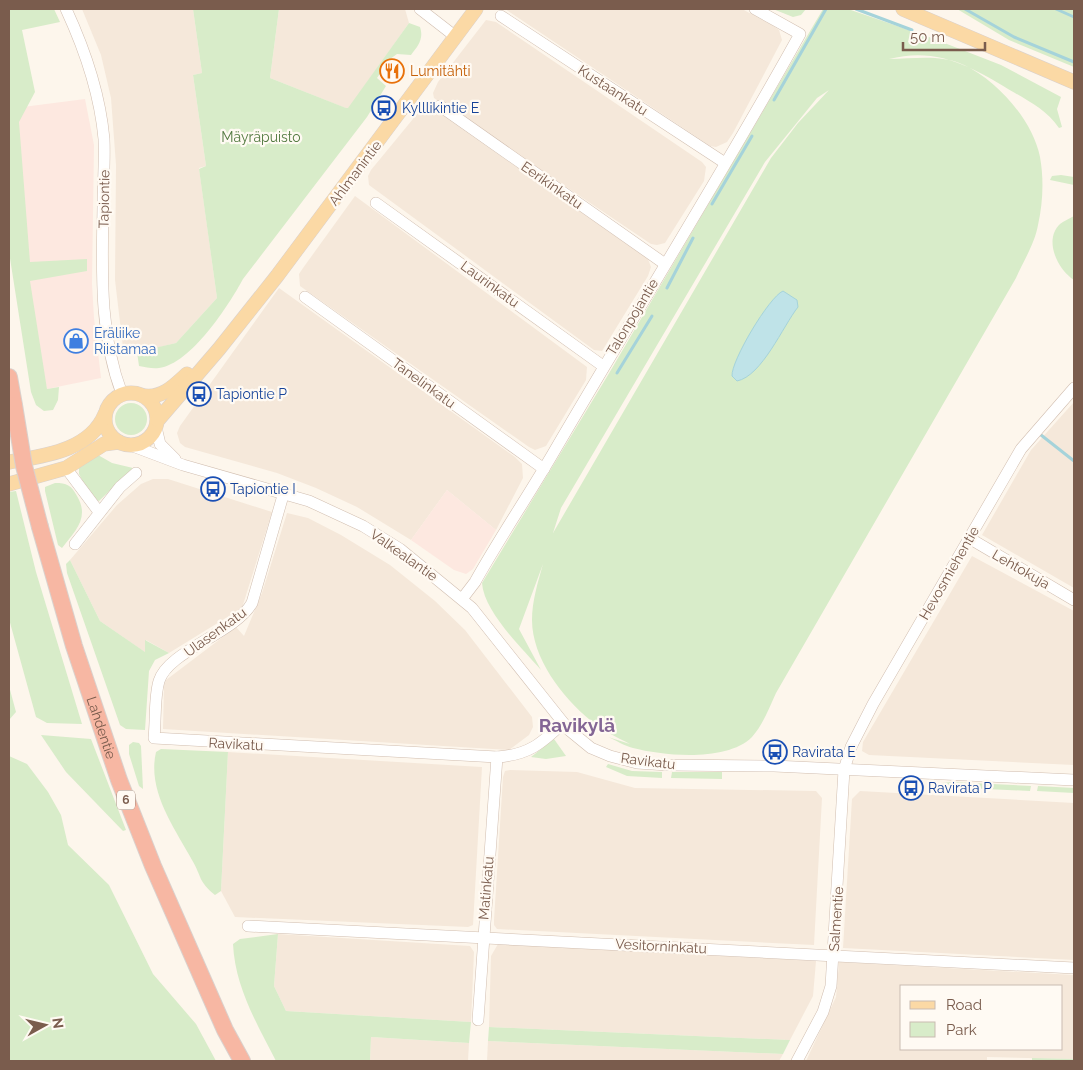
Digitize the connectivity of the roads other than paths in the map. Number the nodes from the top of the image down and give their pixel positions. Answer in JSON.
{"nodes":[{"id":1,"x":66,"y":9,"type":"edge"},
{"id":2,"x":420,"y":9,"type":"edge"},
{"id":3,"x":476,"y":9,"type":"edge"},
{"id":4,"x":755,"y":9,"type":"edge"},
{"id":5,"x":903,"y":9,"type":"edge"},
{"id":6,"x":501,"y":16,"type":"dead end"},
{"id":7,"x":456,"y":37,"type":"junction"},
{"id":8,"x":1074,"y":82,"type":"edge"},
{"id":9,"x":440,"y":106,"type":"dead end"},
{"id":10,"x":725,"y":164,"type":"junction"},
{"id":11,"x":376,"y":203,"type":"dead end"},
{"id":12,"x":665,"y":264,"type":"junction"},
{"id":13,"x":305,"y":296,"type":"dead end"},
{"id":14,"x":230,"y":334,"type":"junction"},
{"id":15,"x":603,"y":366,"type":"junction"},
{"id":16,"x":9,"y":377,"type":"edge"},
{"id":17,"x":1074,"y":388,"type":"edge"},
{"id":18,"x":122,"y":394,"type":"junction"},
{"id":19,"x":145,"y":396,"type":"junction"},
{"id":20,"x":105,"y":414,"type":"junction"},
{"id":21,"x":157,"y":423,"type":"junction"},
{"id":22,"x":124,"y":444,"type":"junction"},
{"id":23,"x":9,"y":462,"type":"edge"},
{"id":24,"x":190,"y":466,"type":"junction"},
{"id":25,"x":66,"y":468,"type":"junction"},
{"id":26,"x":544,"y":469,"type":"junction"},
{"id":27,"x":136,"y":473,"type":"dead end"},
{"id":28,"x":9,"y":484,"type":"edge"},
{"id":29,"x":284,"y":492,"type":"junction"},
{"id":30,"x":99,"y":512,"type":"junction"},
{"id":31,"x":968,"y":538,"type":"junction"},
{"id":32,"x":75,"y":544,"type":"dead end"},
{"id":33,"x":462,"y":599,"type":"junction"},
{"id":34,"x":1074,"y":600,"type":"edge"},
{"id":35,"x":563,"y":723,"type":"junction"},
{"id":36,"x":154,"y":738,"type":"joint"},
{"id":37,"x":497,"y":757,"type":"junction"},
{"id":38,"x":844,"y":770,"type":"junction"},
{"id":39,"x":1074,"y":780,"type":"edge"},
{"id":40,"x":248,"y":926,"type":"dead end"},
{"id":41,"x":482,"y":936,"type":"junction"},
{"id":42,"x":833,"y":956,"type":"junction"},
{"id":43,"x":1074,"y":968,"type":"edge"},
{"id":44,"x":478,"y":1020,"type":"dead end"},
{"id":45,"x":242,"y":1061,"type":"edge"},
{"id":46,"x":797,"y":1061,"type":"edge"}],
"edges":[{"from":1,"to":18,"type":"street","name":"Tapiontie"},
{"from":2,"to":7,"type":"street"},
{"from":3,"to":7,"type":"main road","name":"Ahlmanintie"},
{"from":4,"to":10,"type":"street","name":"Talonpojantie"},
{"from":5,"to":8,"type":"main road"},
{"from":6,"to":10,"type":"street","name":"Kustaankatu"},
{"from":7,"to":14,"type":"main road","name":"Ahlmanintie"},
{"from":9,"to":12,"type":"street","name":"Eerikinkatu"},
{"from":10,"to":12,"type":"street","name":"Talonpojantie"},
{"from":11,"to":15,"type":"street","name":"Laurinkatu"},
{"from":12,"to":15,"type":"street","name":"Talonpojantie"},
{"from":13,"to":26,"type":"street","name":"Tanelinkatu"},
{"from":14,"to":19,"type":"main road","name":"Ahlmanintie"},
{"from":14,"to":21,"type":"main road","name":"Ahlmanintie"},
{"from":15,"to":26,"type":"street","name":"Talonpojantie"},
{"from":16,"to":45,"type":"highway","name":"Lahdentie","number":"6","bridge":true},
{"from":17,"to":31,"type":"street","name":"Hevosmiehentie"},
{"from":18,"to":19,"type":"main road"},
{"from":18,"to":20,"type":"main road"},
{"from":19,"to":21,"type":"main road"},
{"from":20,"to":22,"type":"main road"},
{"from":20,"to":23,"type":"main road"},
{"from":21,"to":22,"type":"main road"},
{"from":21,"to":24,"type":"street","name":"Valkealantie"},
{"from":22,"to":24,"type":"street","name":"Valkealantie"},
{"from":22,"to":25,"type":"main road"},
{"from":24,"to":29,"type":"street","name":"Valkealantie"},
{"from":25,"to":28,"type":"main road"},
{"from":25,"to":30,"type":"street"},
{"from":26,"to":33,"type":"street","name":"Talonpojantie"},
{"from":27,"to":30,"type":"street"},
{"from":29,"to":33,"type":"street","name":"Valkealantie"},
{"from":29,"to":36,"type":"street","name":"Ulasenkatu"},
{"from":30,"to":32,"type":"street"},
{"from":31,"to":34,"type":"street","name":"Lehtokuja"},
{"from":31,"to":38,"type":"street","name":"Hevosmiehentie"},
{"from":33,"to":35,"type":"street","name":"Valkealantie"},
{"from":35,"to":37,"type":"street","name":"Ravikatu"},
{"from":35,"to":38,"type":"street","name":"Ravikatu"},
{"from":36,"to":37,"type":"street","name":"Ravikatu"},
{"from":37,"to":41,"type":"street","name":"Matinkatu"},
{"from":38,"to":39,"type":"street","name":"Ravikatu"},
{"from":38,"to":42,"type":"street","name":"Salmentie"},
{"from":40,"to":41,"type":"street","name":"Vesitorninkatu"},
{"from":41,"to":42,"type":"street","name":"Vesitorninkatu"},
{"from":41,"to":44,"type":"street","name":"Matinkatu"},
{"from":42,"to":43,"type":"street","name":"Vesitorninkatu"},
{"from":42,"to":46,"type":"street","name":"Salmentie"}]}
